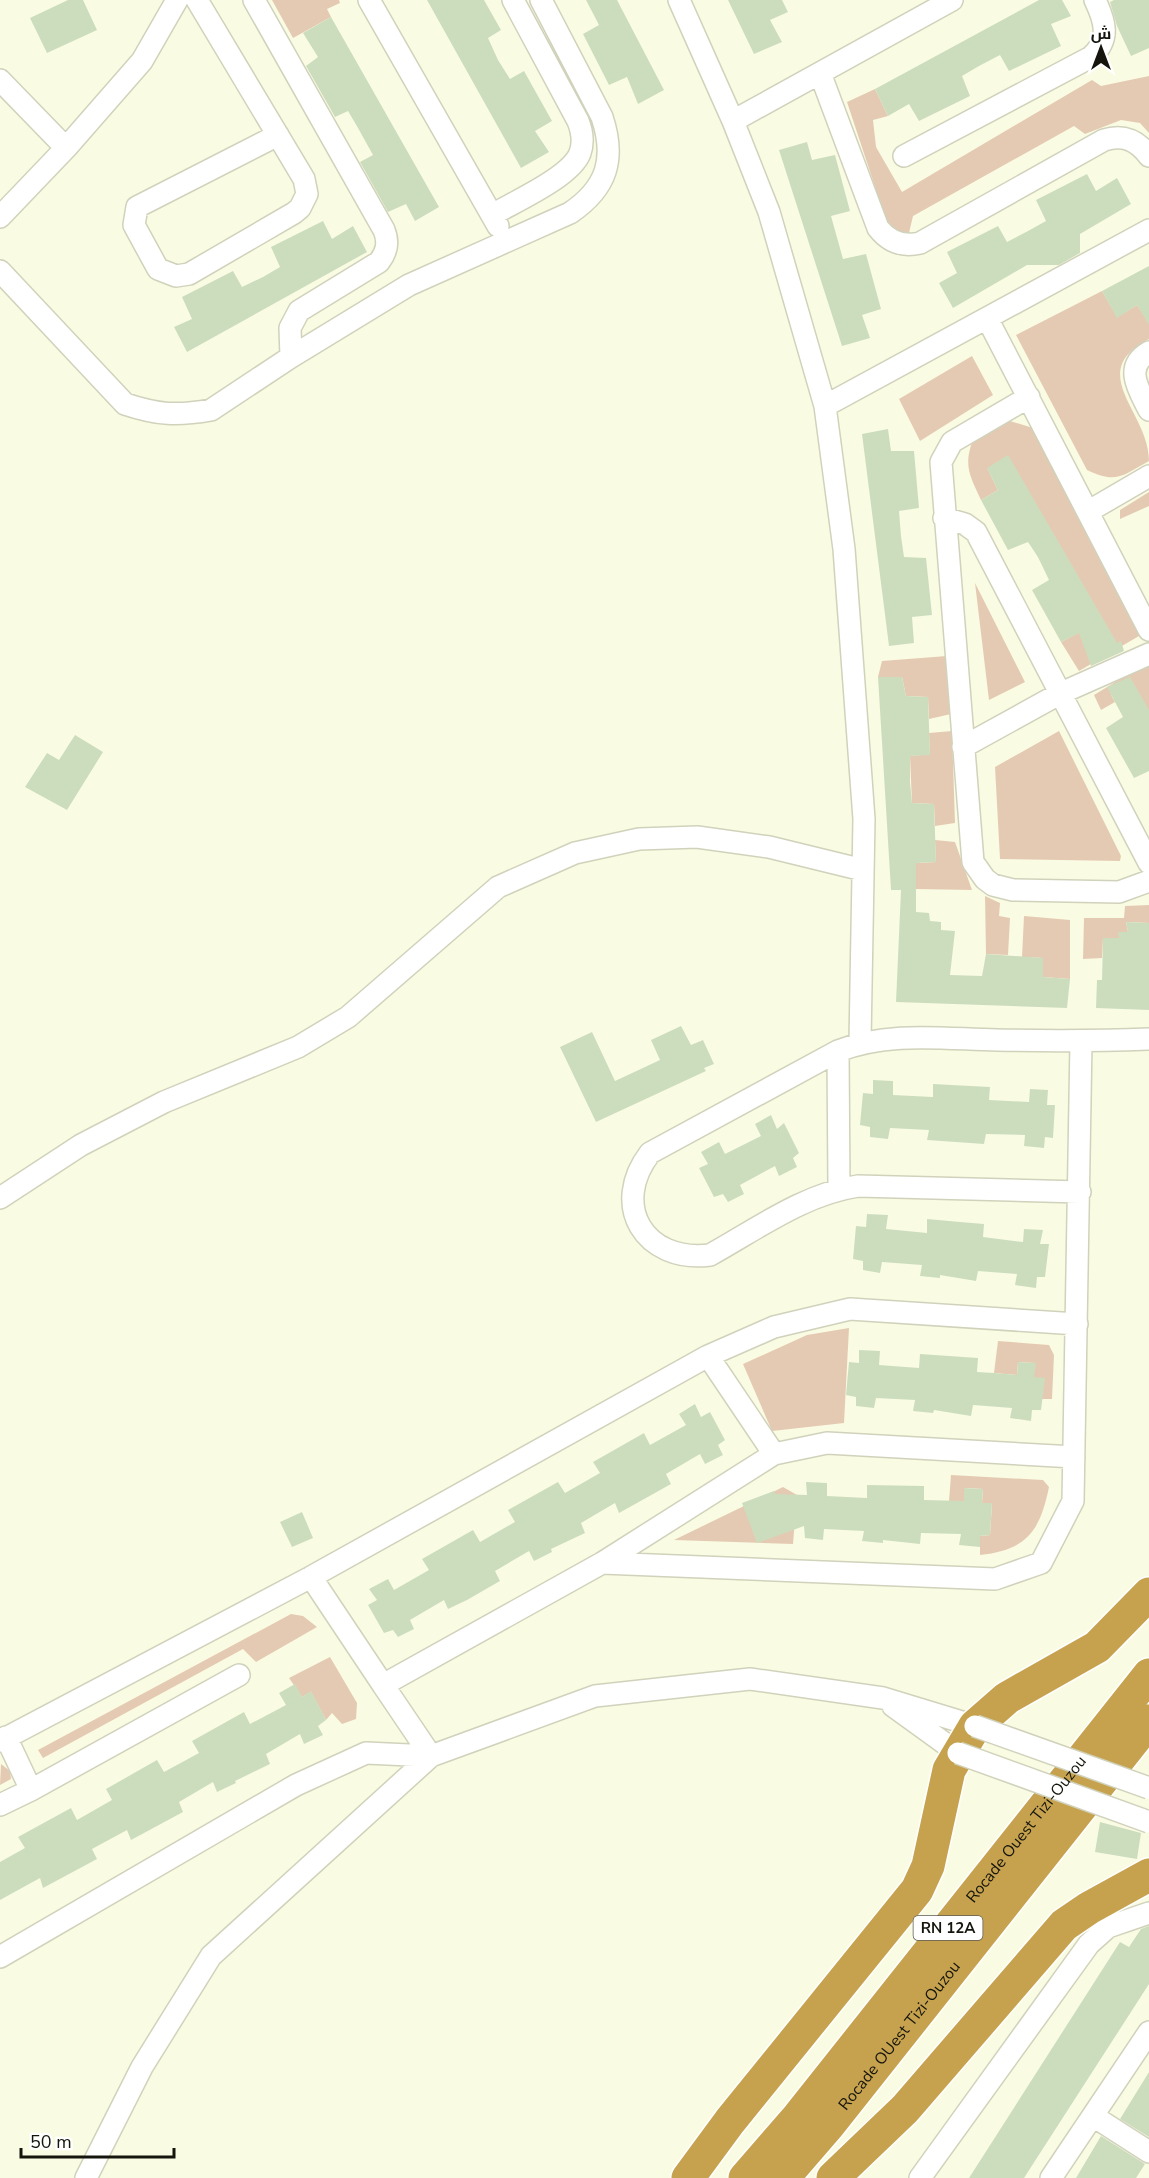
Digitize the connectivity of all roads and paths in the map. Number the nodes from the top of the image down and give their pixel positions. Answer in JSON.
{"nodes":[{"id":1,"x":177,"y":0,"type":"edge"},
{"id":2,"x":197,"y":0,"type":"edge"},
{"id":3,"x":254,"y":0,"type":"edge"},
{"id":4,"x":369,"y":0,"type":"edge"},
{"id":5,"x":513,"y":0,"type":"edge"},
{"id":6,"x":541,"y":0,"type":"edge"},
{"id":7,"x":679,"y":0,"type":"edge"},
{"id":8,"x":952,"y":0,"type":"edge"},
{"id":9,"x":1095,"y":0,"type":"edge"},
{"id":10,"x":820,"y":73,"type":"junction"},
{"id":11,"x":0,"y":80,"type":"edge"},
{"id":12,"x":734,"y":121,"type":"junction"},
{"id":13,"x":278,"y":135,"type":"junction"},
{"id":14,"x":66,"y":148,"type":"junction"},
{"id":15,"x":904,"y":156,"type":"dead end"},
{"id":16,"x":1149,"y":156,"type":"edge"},
{"id":17,"x":492,"y":215,"type":"junction"},
{"id":18,"x":0,"y":217,"type":"edge"},
{"id":19,"x":1149,"y":230,"type":"edge"},
{"id":20,"x":507,"y":241,"type":"junction"},
{"id":21,"x":0,"y":271,"type":"edge"},
{"id":22,"x":988,"y":320,"type":"junction"},
{"id":23,"x":1149,"y":352,"type":"edge"},
{"id":24,"x":291,"y":357,"type":"junction"},
{"id":25,"x":1029,"y":397,"type":"junction"},
{"id":26,"x":825,"y":406,"type":"junction"},
{"id":27,"x":1149,"y":410,"type":"edge"},
{"id":28,"x":1149,"y":476,"type":"edge"},
{"id":29,"x":1089,"y":512,"type":"junction"},
{"id":30,"x":944,"y":518,"type":"junction"},
{"id":31,"x":1149,"y":630,"type":"edge"},
{"id":32,"x":1149,"y":654,"type":"edge"},
{"id":33,"x":1059,"y":694,"type":"junction"},
{"id":34,"x":963,"y":747,"type":"junction"},
{"id":35,"x":1149,"y":863,"type":"edge"},
{"id":36,"x":863,"y":870,"type":"junction"},
{"id":37,"x":1149,"y":881,"type":"edge"},
{"id":38,"x":1149,"y":1040,"type":"edge"},
{"id":39,"x":860,"y":1042,"type":"junction"},
{"id":40,"x":1081,"y":1042,"type":"junction"},
{"id":41,"x":838,"y":1051,"type":"junction"},
{"id":42,"x":839,"y":1189,"type":"junction"},
{"id":43,"x":1080,"y":1192,"type":"junction"},
{"id":44,"x":0,"y":1198,"type":"edge"},
{"id":45,"x":1077,"y":1324,"type":"junction"},
{"id":46,"x":708,"y":1356,"type":"junction"},
{"id":47,"x":774,"y":1454,"type":"junction"},
{"id":48,"x":1074,"y":1457,"type":"junction"},
{"id":49,"x":602,"y":1563,"type":"junction"},
{"id":50,"x":311,"y":1577,"type":"junction"},
{"id":51,"x":1149,"y":1594,"type":"edge"},
{"id":52,"x":239,"y":1675,"type":"dead end"},
{"id":53,"x":1149,"y":1675,"type":"edge"},
{"id":54,"x":384,"y":1685,"type":"junction"},
{"id":55,"x":883,"y":1698,"type":"junction"},
{"id":56,"x":1149,"y":1721,"type":"edge"},
{"id":57,"x":975,"y":1726,"type":"junction"},
{"id":58,"x":3,"y":1739,"type":"edge"},
{"id":59,"x":958,"y":1753,"type":"junction"},
{"id":60,"x":431,"y":1756,"type":"junction"},
{"id":61,"x":1149,"y":1788,"type":"edge"},
{"id":62,"x":31,"y":1790,"type":"junction"},
{"id":63,"x":0,"y":1805,"type":"edge"},
{"id":64,"x":1149,"y":1822,"type":"edge"},
{"id":65,"x":1149,"y":1875,"type":"edge"},
{"id":66,"x":1149,"y":1913,"type":"edge"},
{"id":67,"x":0,"y":1957,"type":"edge"},
{"id":68,"x":1149,"y":2032,"type":"edge"},
{"id":69,"x":1093,"y":2116,"type":"junction"},
{"id":70,"x":1149,"y":2152,"type":"edge"},
{"id":71,"x":86,"y":2178,"type":"edge"},
{"id":72,"x":688,"y":2178,"type":"edge"},
{"id":73,"x":745,"y":2178,"type":"edge"},
{"id":74,"x":783,"y":2178,"type":"edge"},
{"id":75,"x":833,"y":2178,"type":"edge"},
{"id":76,"x":920,"y":2178,"type":"edge"},
{"id":77,"x":1051,"y":2178,"type":"edge"}],
"edges":[{"from":1,"to":14,"type":"street"},
{"from":2,"to":13,"type":"street"},
{"from":3,"to":24,"type":"street"},
{"from":4,"to":17,"type":"street"},
{"from":5,"to":17,"type":"street"},
{"from":6,"to":20,"type":"street"},
{"from":7,"to":12,"type":"street"},
{"from":8,"to":10,"type":"street"},
{"from":9,"to":15,"type":"street"},
{"from":10,"to":12,"type":"street"},
{"from":10,"to":16,"type":"street"},
{"from":11,"to":14,"type":"street"},
{"from":12,"to":26,"type":"street"},
{"from":13,"to":13,"type":"street"},
{"from":14,"to":18,"type":"street"},
{"from":17,"to":20,"type":"street"},
{"from":19,"to":22,"type":"street"},
{"from":20,"to":24,"type":"street"},
{"from":21,"to":24,"type":"street"},
{"from":22,"to":25,"type":"street"},
{"from":22,"to":26,"type":"street"},
{"from":23,"to":27,"type":"street"},
{"from":25,"to":29,"type":"street"},
{"from":25,"to":30,"type":"street"},
{"from":26,"to":36,"type":"street"},
{"from":28,"to":29,"type":"street"},
{"from":29,"to":31,"type":"street"},
{"from":30,"to":33,"type":"street"},
{"from":30,"to":34,"type":"street"},
{"from":32,"to":33,"type":"street"},
{"from":33,"to":34,"type":"street"},
{"from":33,"to":35,"type":"street"},
{"from":34,"to":37,"type":"street"},
{"from":36,"to":39,"type":"street"},
{"from":36,"to":44,"type":"street"},
{"from":38,"to":40,"type":"street"},
{"from":39,"to":40,"type":"street"},
{"from":39,"to":41,"type":"street"},
{"from":40,"to":43,"type":"street"},
{"from":41,"to":42,"type":"street"},
{"from":41,"to":42,"type":"street"},
{"from":42,"to":43,"type":"street"},
{"from":43,"to":45,"type":"street"},
{"from":45,"to":46,"type":"street"},
{"from":45,"to":48,"type":"street"},
{"from":46,"to":47,"type":"street"},
{"from":46,"to":50,"type":"street"},
{"from":47,"to":48,"type":"street"},
{"from":47,"to":49,"type":"street"},
{"from":48,"to":49,"type":"street"},
{"from":49,"to":54,"type":"street"},
{"from":50,"to":54,"type":"street"},
{"from":50,"to":58,"type":"street"},
{"from":51,"to":57,"type":"highway"},
{"from":52,"to":62,"type":"street"},
{"from":53,"to":73,"type":"highway","name":"Rocade Ouest Tizi-Ouzou","number":"RN 12A"},
{"from":54,"to":60,"type":"street"},
{"from":55,"to":57,"type":"street"},
{"from":55,"to":59,"type":"street"},
{"from":55,"to":60,"type":"street"},
{"from":56,"to":74,"type":"highway","name":"Rocade OUest Tizi-Ouzou","number":"RN 12A"},
{"from":57,"to":59,"type":"highway"},
{"from":57,"to":61,"type":"street","bridge":true},
{"from":58,"to":62,"type":"street"},
{"from":59,"to":64,"type":"street","bridge":true},
{"from":59,"to":72,"type":"highway"},
{"from":60,"to":67,"type":"street"},
{"from":60,"to":71,"type":"street"},
{"from":62,"to":63,"type":"street"},
{"from":65,"to":75,"type":"highway"},
{"from":66,"to":76,"type":"street"},
{"from":68,"to":69,"type":"street"},
{"from":69,"to":70,"type":"street"},
{"from":69,"to":77,"type":"street"}]}
